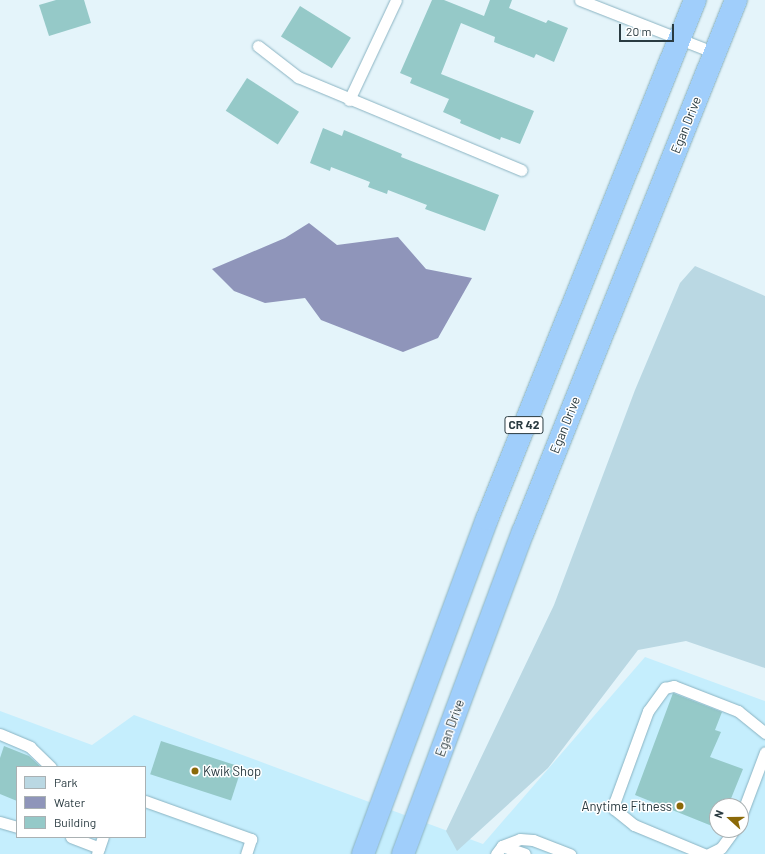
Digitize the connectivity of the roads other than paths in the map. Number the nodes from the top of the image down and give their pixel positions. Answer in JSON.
{"nodes":[{"id":1,"x":396,"y":0,"type":"edge"},
{"id":2,"x":580,"y":0,"type":"edge"},
{"id":3,"x":695,"y":0,"type":"edge"},
{"id":4,"x":736,"y":0,"type":"edge"},
{"id":5,"x":679,"y":39,"type":"junction"},
{"id":6,"x":258,"y":46,"type":"dead end"},
{"id":7,"x":715,"y":53,"type":"junction"},
{"id":8,"x":349,"y":100,"type":"junction"},
{"id":9,"x":521,"y":170,"type":"dead end"},
{"id":10,"x":765,"y":733,"type":"edge"},
{"id":11,"x":0,"y":734,"type":"edge"},
{"id":12,"x":765,"y":752,"type":"edge"},
{"id":13,"x":50,"y":766,"type":"edge"},
{"id":14,"x":748,"y":798,"type":"edge"},
{"id":15,"x":146,"y":801,"type":"edge"},
{"id":16,"x":0,"y":822,"type":"edge"},
{"id":17,"x":16,"y":828,"type":"edge"},
{"id":18,"x":73,"y":838,"type":"edge"},
{"id":19,"x":103,"y":838,"type":"edge"},
{"id":20,"x":728,"y":838,"type":"edge"},
{"id":21,"x":499,"y":850,"type":"edge"},
{"id":22,"x":98,"y":851,"type":"edge"},
{"id":23,"x":246,"y":854,"type":"edge"},
{"id":24,"x":363,"y":854,"type":"edge"},
{"id":25,"x":403,"y":854,"type":"edge"},
{"id":26,"x":525,"y":854,"type":"edge"},
{"id":27,"x":570,"y":854,"type":"edge"},
{"id":28,"x":704,"y":854,"type":"edge"},
{"id":29,"x":709,"y":854,"type":"edge"}],
"edges":[{"from":1,"to":8,"type":"lane"},
{"from":2,"to":5,"type":"lane"},
{"from":3,"to":5,"type":"highway","number":"CR 42"},
{"from":4,"to":7,"type":"highway","name":"Egan Drive","number":"CR 42"},
{"from":5,"to":7,"type":"lane"},
{"from":5,"to":24,"type":"highway","number":"CR 42"},
{"from":6,"to":8,"type":"lane"},
{"from":7,"to":25,"type":"highway","name":"Egan Drive","number":"CR 42"},
{"from":8,"to":9,"type":"lane"},
{"from":10,"to":28,"type":"lane"},
{"from":11,"to":13,"type":"lane"},
{"from":12,"to":14,"type":"lane"},
{"from":15,"to":23,"type":"lane"},
{"from":16,"to":17,"type":"lane"},
{"from":18,"to":22,"type":"lane"},
{"from":19,"to":22,"type":"lane"},
{"from":20,"to":29,"type":"lane"},
{"from":21,"to":26,"type":"lane"},
{"from":21,"to":27,"type":"lane"}]}
